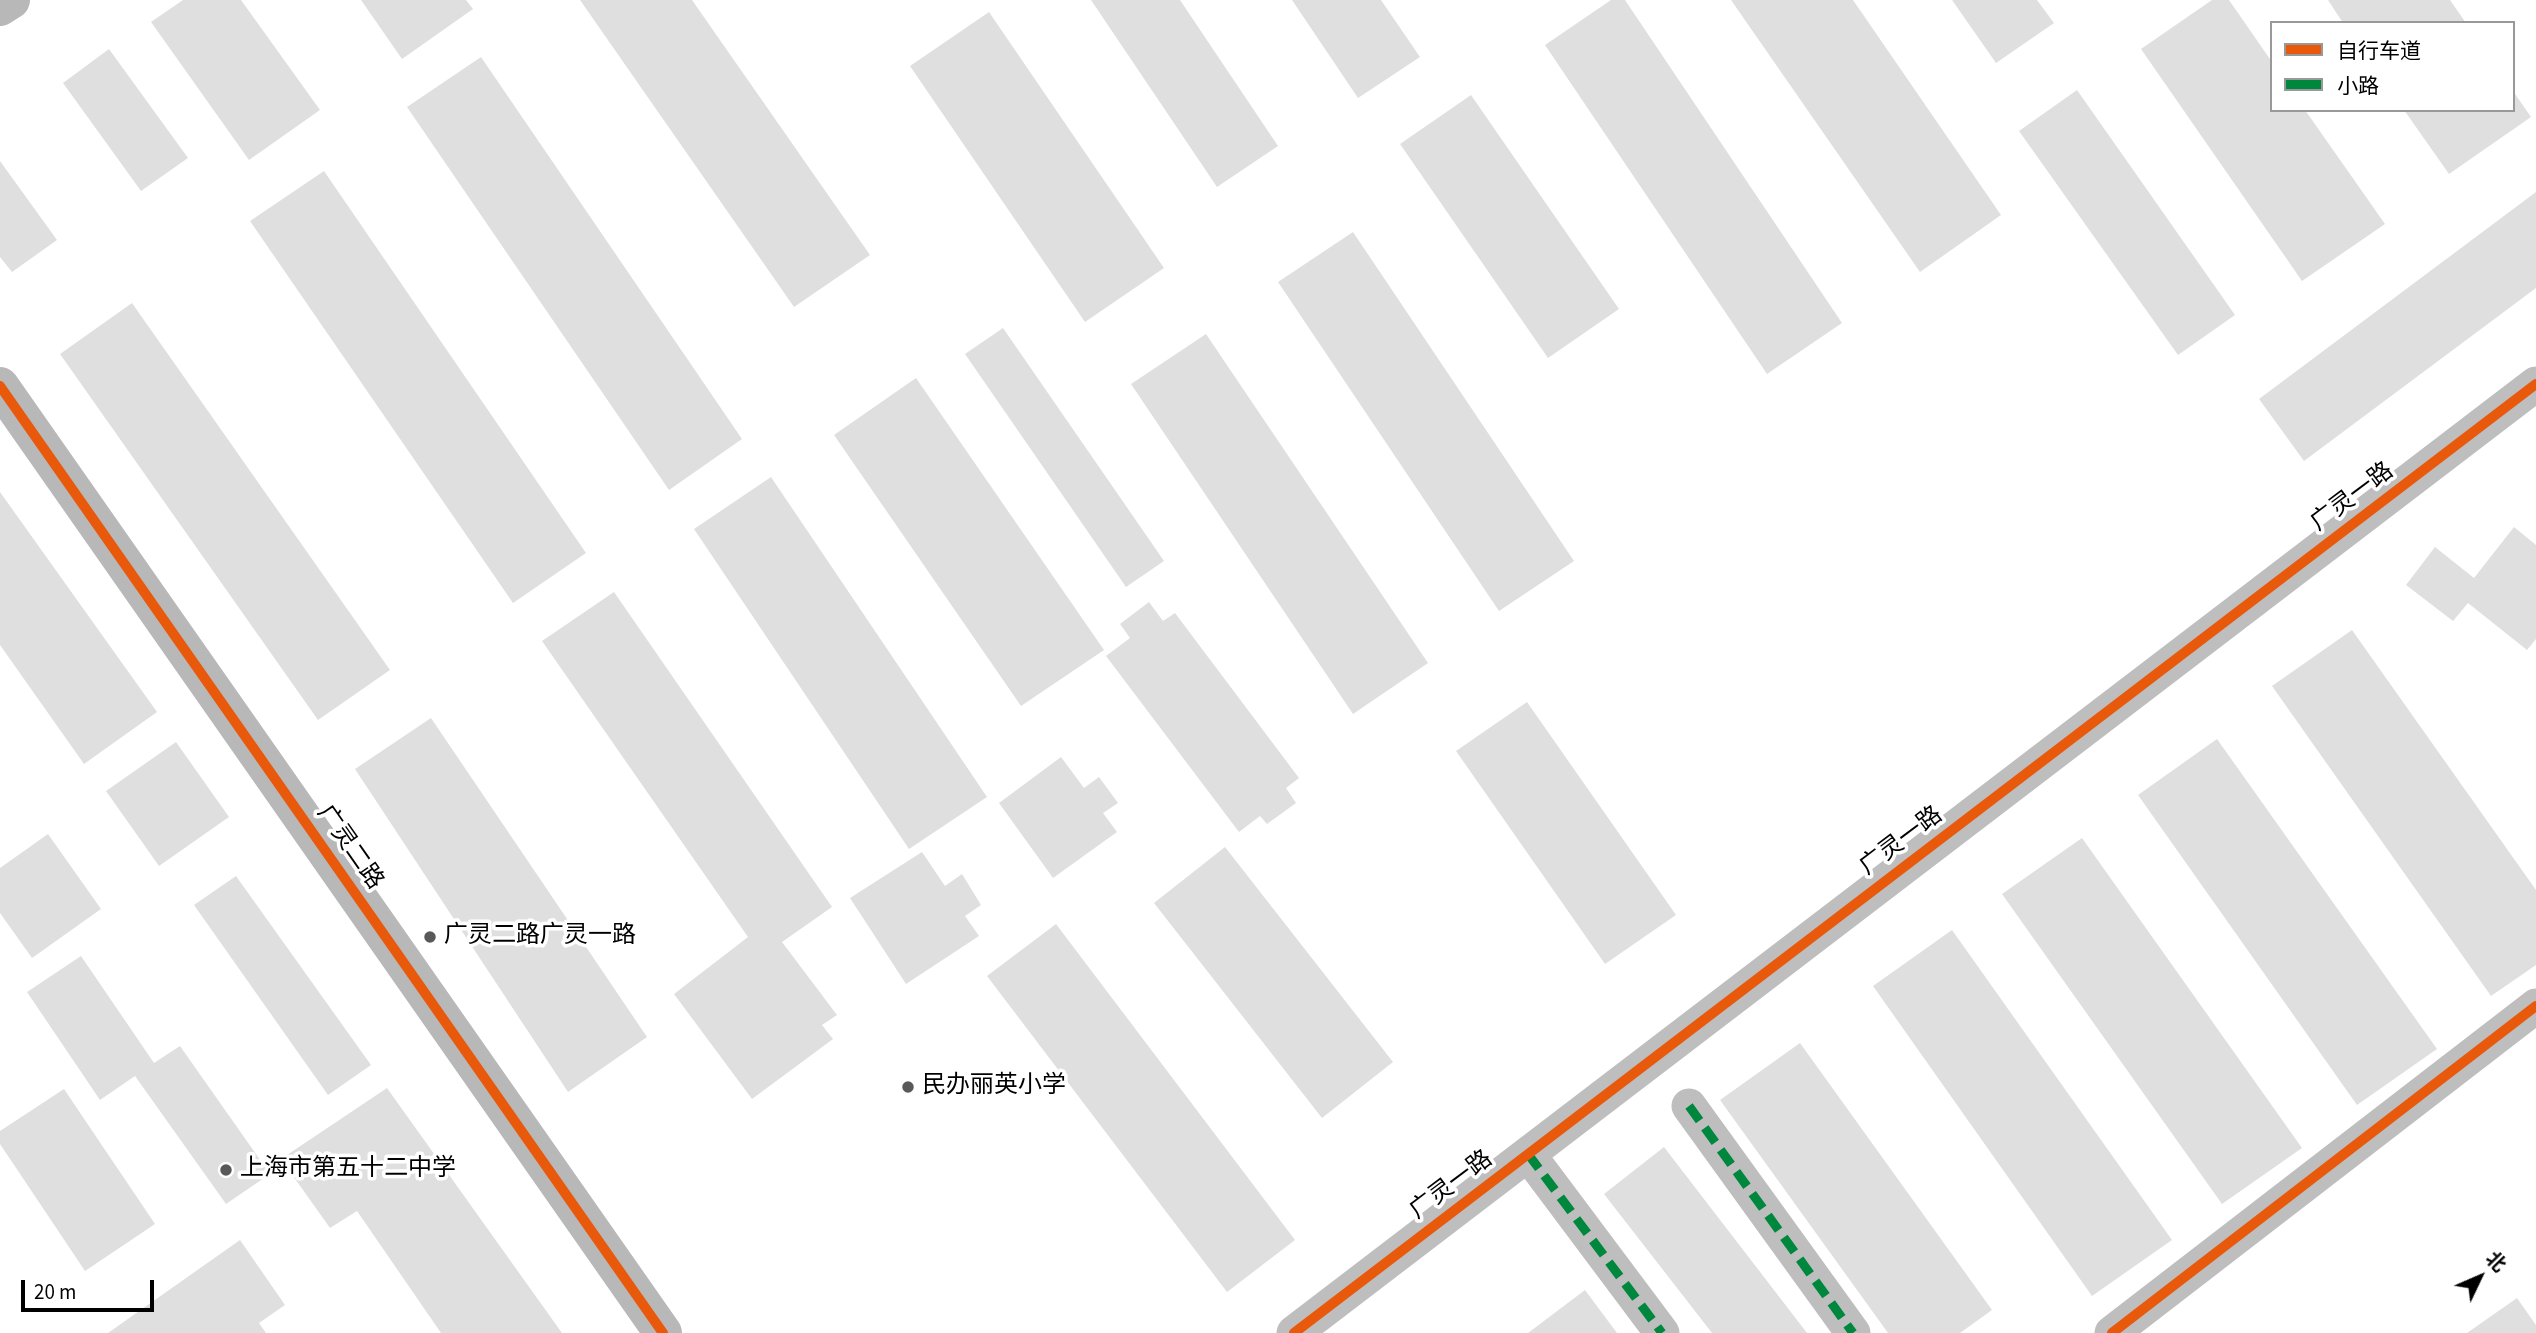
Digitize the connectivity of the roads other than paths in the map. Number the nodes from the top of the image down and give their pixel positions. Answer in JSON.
{"nodes":[{"id":1,"x":11,"y":0,"type":"edge"},
{"id":2,"x":0,"y":8,"type":"edge"},
{"id":3,"x":2536,"y":384,"type":"edge"},
{"id":4,"x":0,"y":386,"type":"edge"},
{"id":5,"x":2536,"y":1006,"type":"edge"},
{"id":6,"x":1689,"y":1107,"type":"dead end"},
{"id":7,"x":1528,"y":1154,"type":"junction"},
{"id":8,"x":663,"y":1333,"type":"edge"},
{"id":9,"x":1294,"y":1333,"type":"edge"},
{"id":10,"x":1662,"y":1333,"type":"edge"},
{"id":11,"x":1853,"y":1333,"type":"edge"},
{"id":12,"x":2112,"y":1333,"type":"edge"}],
"edges":[{"from":1,"to":2,"type":"street"},
{"from":3,"to":7,"type":"street","name":"广灵一路"},
{"from":4,"to":8,"type":"street","name":"广灵二路"},
{"from":5,"to":12,"type":"street"},
{"from":6,"to":11,"type":"street"},
{"from":7,"to":9,"type":"street","name":"广灵一路"},
{"from":7,"to":10,"type":"street"}]}
